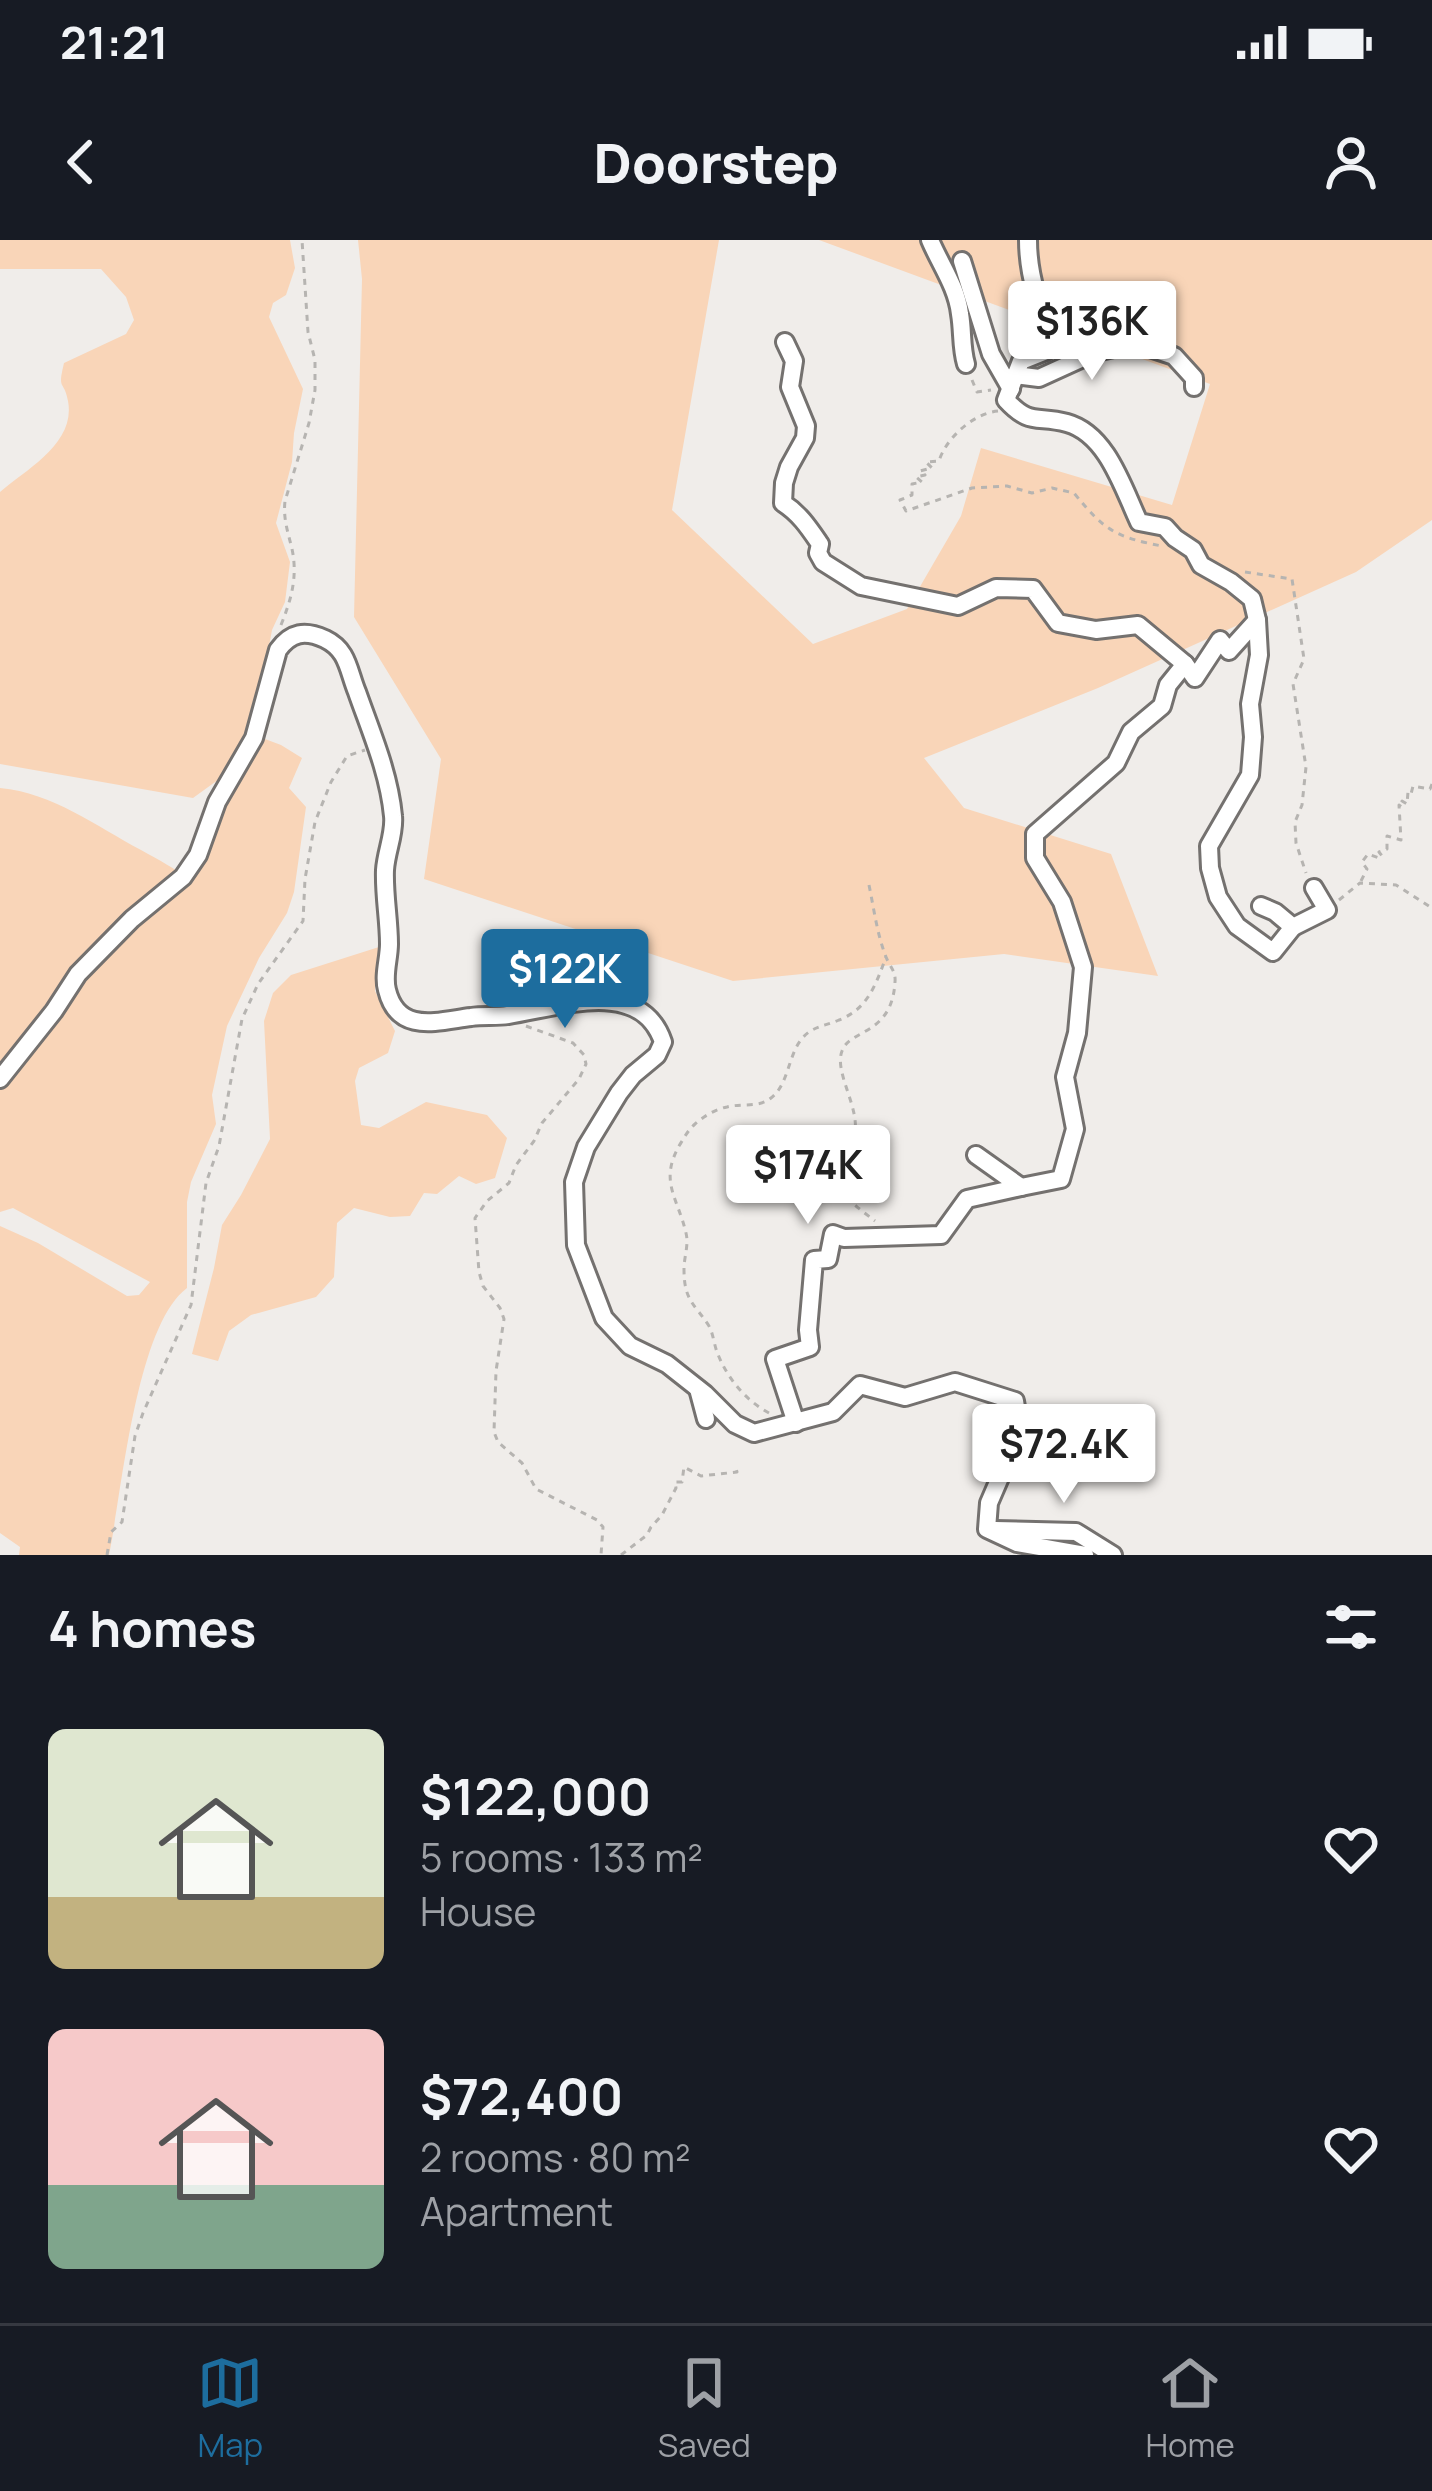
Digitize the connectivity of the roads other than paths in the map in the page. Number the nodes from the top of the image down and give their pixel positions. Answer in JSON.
{"nodes":[{"id":1,"x":930,"y":240,"type":"edge"},
{"id":2,"x":1028,"y":240,"type":"edge"},
{"id":3,"x":962,"y":261,"type":"dead end"},
{"id":4,"x":785,"y":342,"type":"dead end"},
{"id":5,"x":966,"y":364,"type":"road end"},
{"id":6,"x":1194,"y":387,"type":"dead end"},
{"id":7,"x":1010,"y":388,"type":"junction"},
{"id":8,"x":1257,"y":620,"type":"junction"},
{"id":9,"x":1185,"y":664,"type":"junction"},
{"id":10,"x":1314,"y":888,"type":"road end"},
{"id":11,"x":1261,"y":905,"type":"dead end"},
{"id":12,"x":1294,"y":927,"type":"junction"},
{"id":13,"x":0,"y":1079,"type":"edge"},
{"id":14,"x":976,"y":1155,"type":"dead end"},
{"id":15,"x":1021,"y":1187,"type":"junction"},
{"id":16,"x":698,"y":1388,"type":"junction"},
{"id":17,"x":706,"y":1419,"type":"dead end"},
{"id":18,"x":788,"y":1425,"type":"junction"},
{"id":19,"x":987,"y":1529,"type":"junction"},
{"id":20,"x":1084,"y":1555,"type":"edge"},
{"id":21,"x":1113,"y":1555,"type":"edge"}],
"edges":[{"from":1,"to":5,"type":"street"},
{"from":2,"to":7,"type":"street"},
{"from":3,"to":7,"type":"street"},
{"from":4,"to":9,"type":"street"},
{"from":6,"to":7,"type":"street"},
{"from":7,"to":8,"type":"street"},
{"from":8,"to":9,"type":"street"},
{"from":8,"to":12,"type":"street"},
{"from":9,"to":15,"type":"street"},
{"from":10,"to":12,"type":"street"},
{"from":11,"to":12,"type":"street"},
{"from":13,"to":16,"type":"street"},
{"from":14,"to":15,"type":"street"},
{"from":15,"to":18,"type":"street"},
{"from":16,"to":17,"type":"street"},
{"from":16,"to":18,"type":"street"},
{"from":18,"to":19,"type":"street"},
{"from":19,"to":20,"type":"street"},
{"from":19,"to":21,"type":"street"}]}
